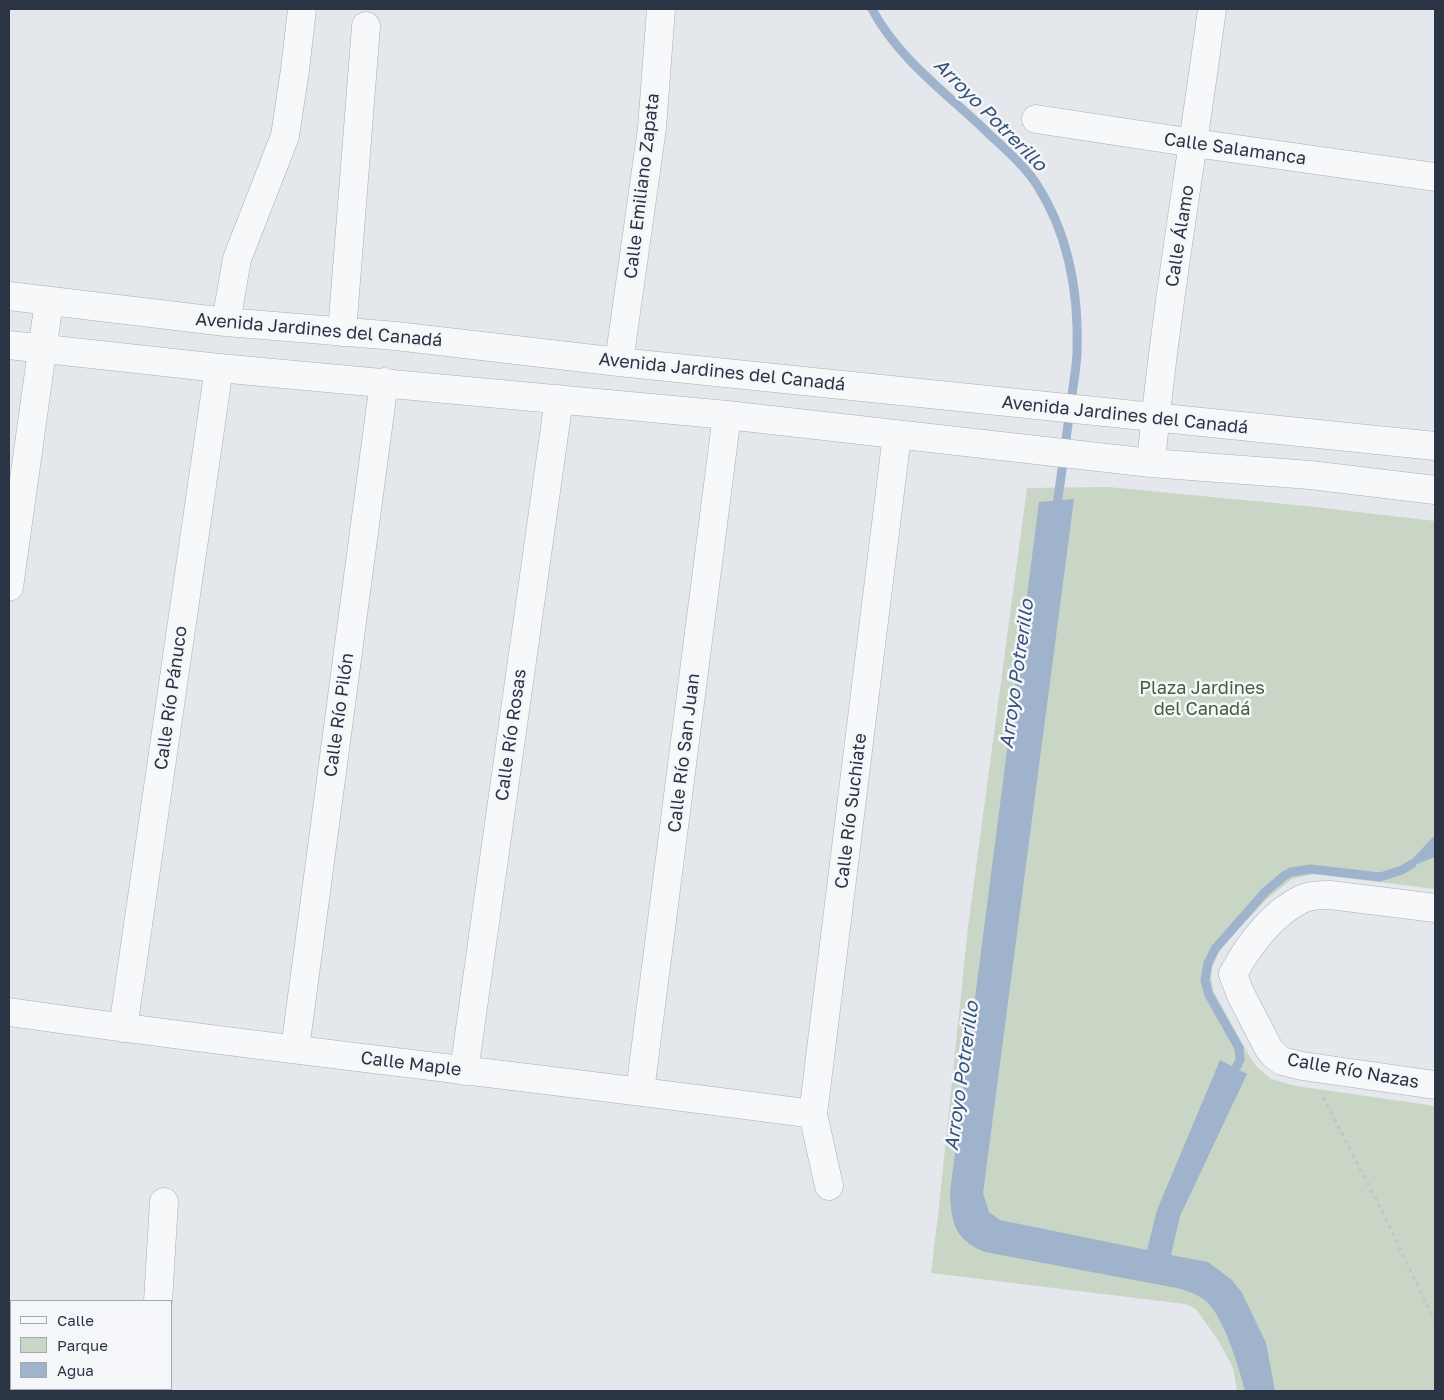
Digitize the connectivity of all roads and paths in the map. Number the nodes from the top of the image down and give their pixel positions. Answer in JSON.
{"nodes":[{"id":1,"x":302,"y":9,"type":"edge"},
{"id":2,"x":660,"y":9,"type":"edge"},
{"id":3,"x":1212,"y":9,"type":"edge"},
{"id":4,"x":366,"y":26,"type":"dead end"},
{"id":5,"x":1036,"y":119,"type":"dead end"},
{"id":6,"x":1194,"y":143,"type":"junction"},
{"id":7,"x":1435,"y":177,"type":"edge"},
{"id":8,"x":9,"y":296,"type":"edge"},
{"id":9,"x":49,"y":301,"type":"junction"},
{"id":10,"x":226,"y":322,"type":"junction"},
{"id":11,"x":342,"y":332,"type":"junction"},
{"id":12,"x":9,"y":345,"type":"edge"},
{"id":13,"x":41,"y":349,"type":"junction"},
{"id":14,"x":619,"y":362,"type":"junction"},
{"id":15,"x":219,"y":368,"type":"junction"},
{"id":16,"x":384,"y":382,"type":"junction"},
{"id":17,"x":558,"y":399,"type":"junction"},
{"id":18,"x":726,"y":416,"type":"junction"},
{"id":19,"x":1155,"y":418,"type":"junction"},
{"id":20,"x":897,"y":435,"type":"junction"},
{"id":21,"x":1435,"y":446,"type":"edge"},
{"id":22,"x":1151,"y":463,"type":"junction"},
{"id":23,"x":1435,"y":490,"type":"edge"},
{"id":24,"x":9,"y":587,"type":"edge"},
{"id":25,"x":1435,"y":908,"type":"edge"},
{"id":26,"x":9,"y":1012,"type":"edge"},
{"id":27,"x":123,"y":1028,"type":"junction"},
{"id":28,"x":295,"y":1049,"type":"junction"},
{"id":29,"x":464,"y":1070,"type":"junction"},
{"id":30,"x":1435,"y":1085,"type":"edge"},
{"id":31,"x":1319,"y":1090,"type":"dead end"},
{"id":32,"x":640,"y":1091,"type":"junction"},
{"id":33,"x":813,"y":1114,"type":"junction"},
{"id":34,"x":828,"y":1186,"type":"dead end"},
{"id":35,"x":164,"y":1202,"type":"dead end"},
{"id":36,"x":158,"y":1300,"type":"edge"},
{"id":37,"x":1435,"y":1322,"type":"edge"}],
"edges":[{"from":1,"to":10,"type":"street"},
{"from":2,"to":14,"type":"street","name":"Calle Emiliano Zapata"},
{"from":3,"to":6,"type":"street","name":"Calle Álamo"},
{"from":4,"to":11,"type":"street"},
{"from":5,"to":6,"type":"street","name":"Calle Salamanca"},
{"from":6,"to":7,"type":"street","name":"Calle Salamanca"},
{"from":6,"to":19,"type":"street","name":"Calle Álamo"},
{"from":8,"to":9,"type":"street","name":"Avenida Jardines del Canadá"},
{"from":9,"to":10,"type":"street","name":"Avenida Jardines del Canadá"},
{"from":9,"to":13,"type":"street"},
{"from":10,"to":11,"type":"street","name":"Avenida Jardines del Canadá"},
{"from":11,"to":14,"type":"street","name":"Avenida Jardines del Canadá"},
{"from":12,"to":13,"type":"street"},
{"from":13,"to":15,"type":"street"},
{"from":13,"to":24,"type":"street"},
{"from":14,"to":19,"type":"street","name":"Avenida Jardines del Canadá"},
{"from":15,"to":16,"type":"street"},
{"from":15,"to":27,"type":"street","name":"Calle Río Pánuco"},
{"from":16,"to":17,"type":"street"},
{"from":16,"to":28,"type":"street","name":"Calle Río Pilón"},
{"from":17,"to":18,"type":"street"},
{"from":17,"to":29,"type":"street","name":"Calle Río Rosas"},
{"from":18,"to":20,"type":"street"},
{"from":18,"to":32,"type":"street","name":"Calle Río San Juan"},
{"from":19,"to":21,"type":"street","name":"Avenida Jardines del Canadá"},
{"from":19,"to":22,"type":"street","name":"Calle Álamo"},
{"from":20,"to":22,"type":"street"},
{"from":20,"to":33,"type":"street","name":"Calle Río Suchiate"},
{"from":22,"to":23,"type":"street"},
{"from":25,"to":30,"type":"street","name":"Calle Río Nazas"},
{"from":26,"to":27,"type":"street","name":"Calle Maple"},
{"from":27,"to":28,"type":"street","name":"Calle Maple"},
{"from":28,"to":29,"type":"street","name":"Calle Maple"},
{"from":29,"to":32,"type":"street","name":"Calle Maple"},
{"from":31,"to":37,"type":"path"},
{"from":32,"to":33,"type":"street","name":"Calle Maple"},
{"from":33,"to":34,"type":"street","name":"Calle Río Suchiate"},
{"from":35,"to":36,"type":"street"}]}
